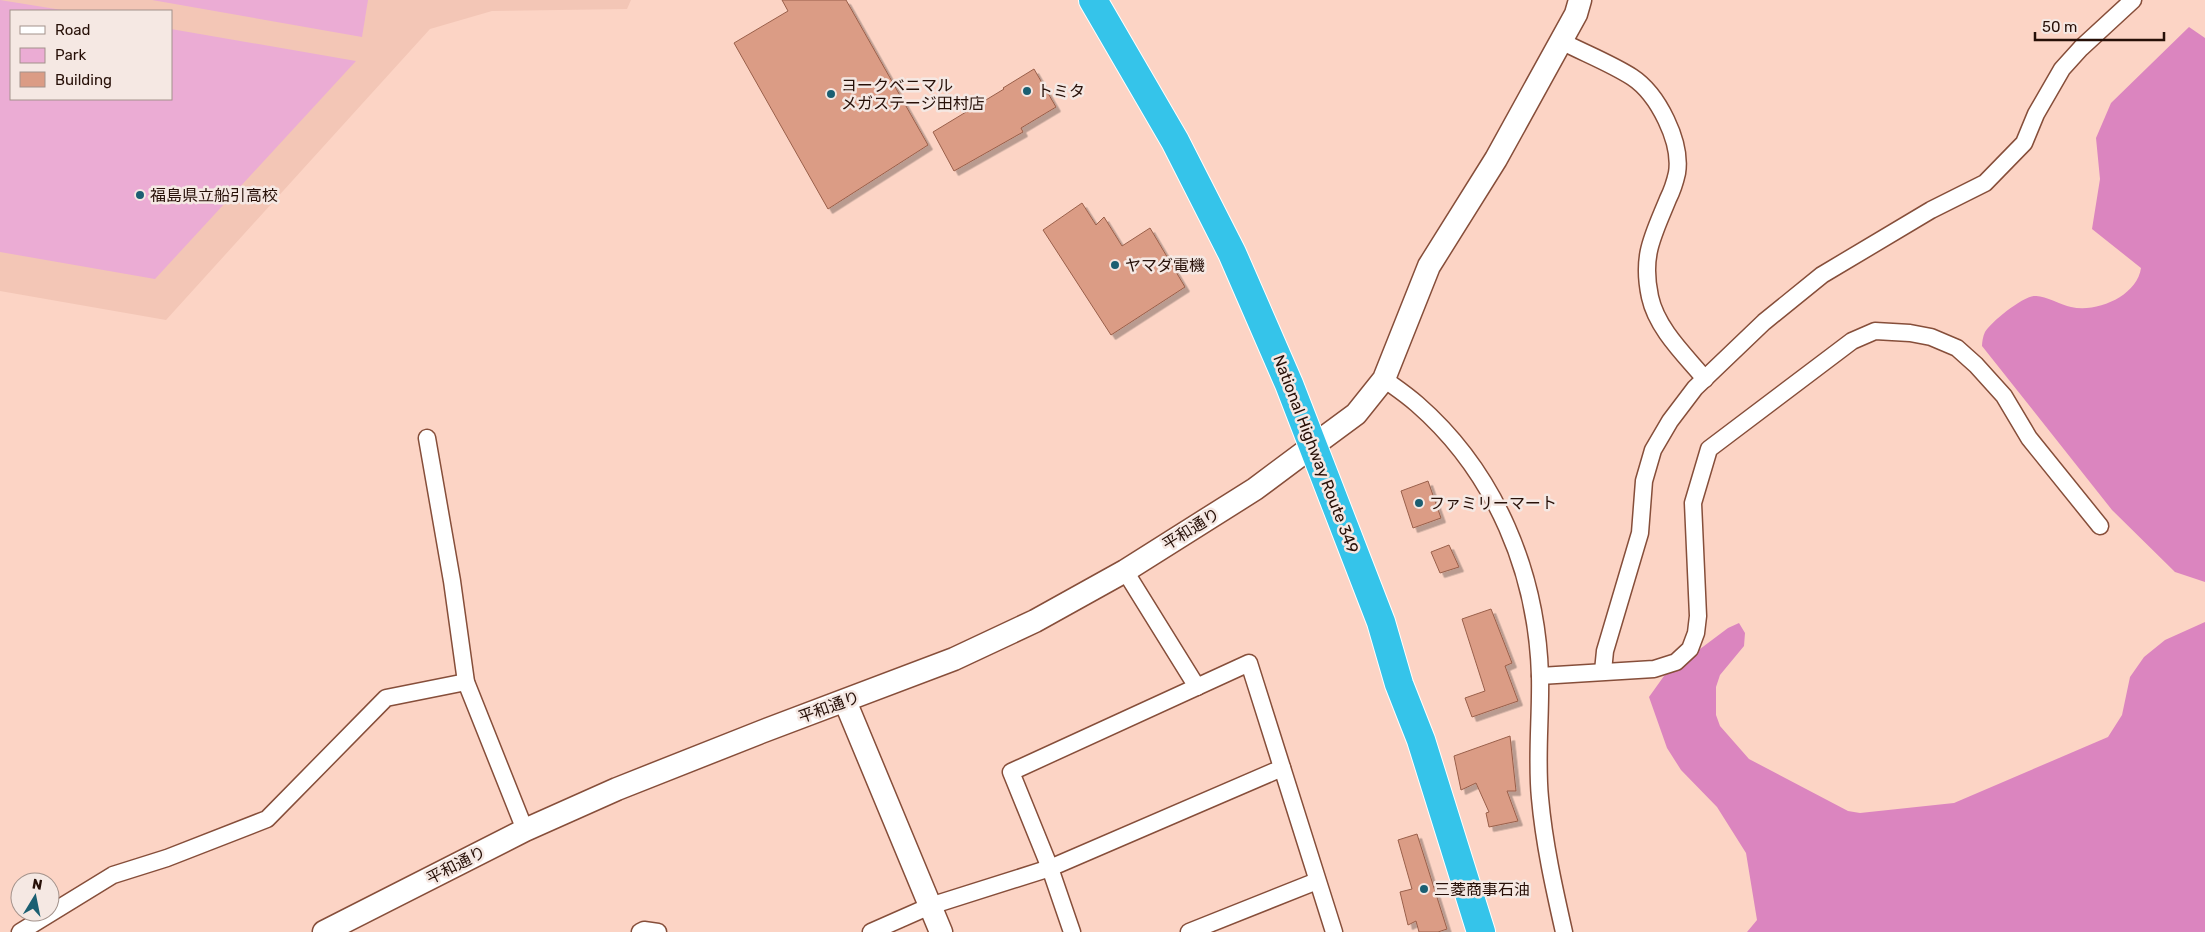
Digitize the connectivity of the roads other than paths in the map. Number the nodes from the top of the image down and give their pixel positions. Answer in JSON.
{"nodes":[{"id":1,"x":1093,"y":0,"type":"edge"},
{"id":2,"x":1580,"y":0,"type":"edge"},
{"id":3,"x":2133,"y":0,"type":"edge"},
{"id":4,"x":1561,"y":41,"type":"junction"},
{"id":5,"x":1384,"y":379,"type":"junction"},
{"id":6,"x":1705,"y":379,"type":"junction"},
{"id":7,"x":427,"y":438,"type":"dead end"},
{"id":8,"x":1314,"y":446,"type":"junction"},
{"id":9,"x":2100,"y":526,"type":"dead end"},
{"id":10,"x":1125,"y":571,"type":"junction"},
{"id":11,"x":1603,"y":671,"type":"junction"},
{"id":12,"x":1540,"y":676,"type":"junction"},
{"id":13,"x":466,"y":682,"type":"junction"},
{"id":14,"x":1197,"y":687,"type":"junction"},
{"id":15,"x":845,"y":701,"type":"junction"},
{"id":16,"x":1282,"y":768,"type":"junction"},
{"id":17,"x":526,"y":830,"type":"junction"},
{"id":18,"x":1050,"y":868,"type":"junction"},
{"id":19,"x":1317,"y":881,"type":"junction"},
{"id":20,"x":930,"y":906,"type":"junction"},
{"id":21,"x":20,"y":932,"type":"edge"},
{"id":22,"x":324,"y":932,"type":"edge"},
{"id":23,"x":640,"y":932,"type":"edge"},
{"id":24,"x":658,"y":932,"type":"edge"},
{"id":25,"x":871,"y":932,"type":"edge"},
{"id":26,"x":941,"y":932,"type":"edge"},
{"id":27,"x":1072,"y":932,"type":"edge"},
{"id":28,"x":1189,"y":932,"type":"edge"},
{"id":29,"x":1334,"y":932,"type":"edge"},
{"id":30,"x":1481,"y":932,"type":"edge"},
{"id":31,"x":1564,"y":932,"type":"edge"}],
"edges":[{"from":1,"to":8,"type":"highway","name":"National Highway Route 349"},
{"from":2,"to":4,"type":"street","name":"平和通り"},
{"from":3,"to":6,"type":"street"},
{"from":4,"to":5,"type":"street","name":"平和通り"},
{"from":4,"to":6,"type":"street"},
{"from":5,"to":8,"type":"street","name":"平和通り"},
{"from":5,"to":12,"type":"street"},
{"from":6,"to":11,"type":"street"},
{"from":7,"to":13,"type":"street"},
{"from":8,"to":10,"type":"street","name":"平和通り"},
{"from":8,"to":30,"type":"highway","name":"National Highway Route 349"},
{"from":9,"to":11,"type":"street"},
{"from":10,"to":14,"type":"street"},
{"from":10,"to":15,"type":"street","name":"平和通り"},
{"from":11,"to":12,"type":"street"},
{"from":12,"to":31,"type":"street"},
{"from":13,"to":17,"type":"street"},
{"from":13,"to":21,"type":"street"},
{"from":14,"to":16,"type":"street"},
{"from":14,"to":18,"type":"street"},
{"from":15,"to":17,"type":"street","name":"平和通り"},
{"from":15,"to":20,"type":"street"},
{"from":16,"to":18,"type":"street"},
{"from":16,"to":19,"type":"street"},
{"from":17,"to":22,"type":"street","name":"平和通り"},
{"from":18,"to":20,"type":"street"},
{"from":18,"to":27,"type":"street"},
{"from":19,"to":28,"type":"street"},
{"from":19,"to":29,"type":"street"},
{"from":20,"to":25,"type":"street"},
{"from":20,"to":26,"type":"street"},
{"from":23,"to":24,"type":"street"}]}
